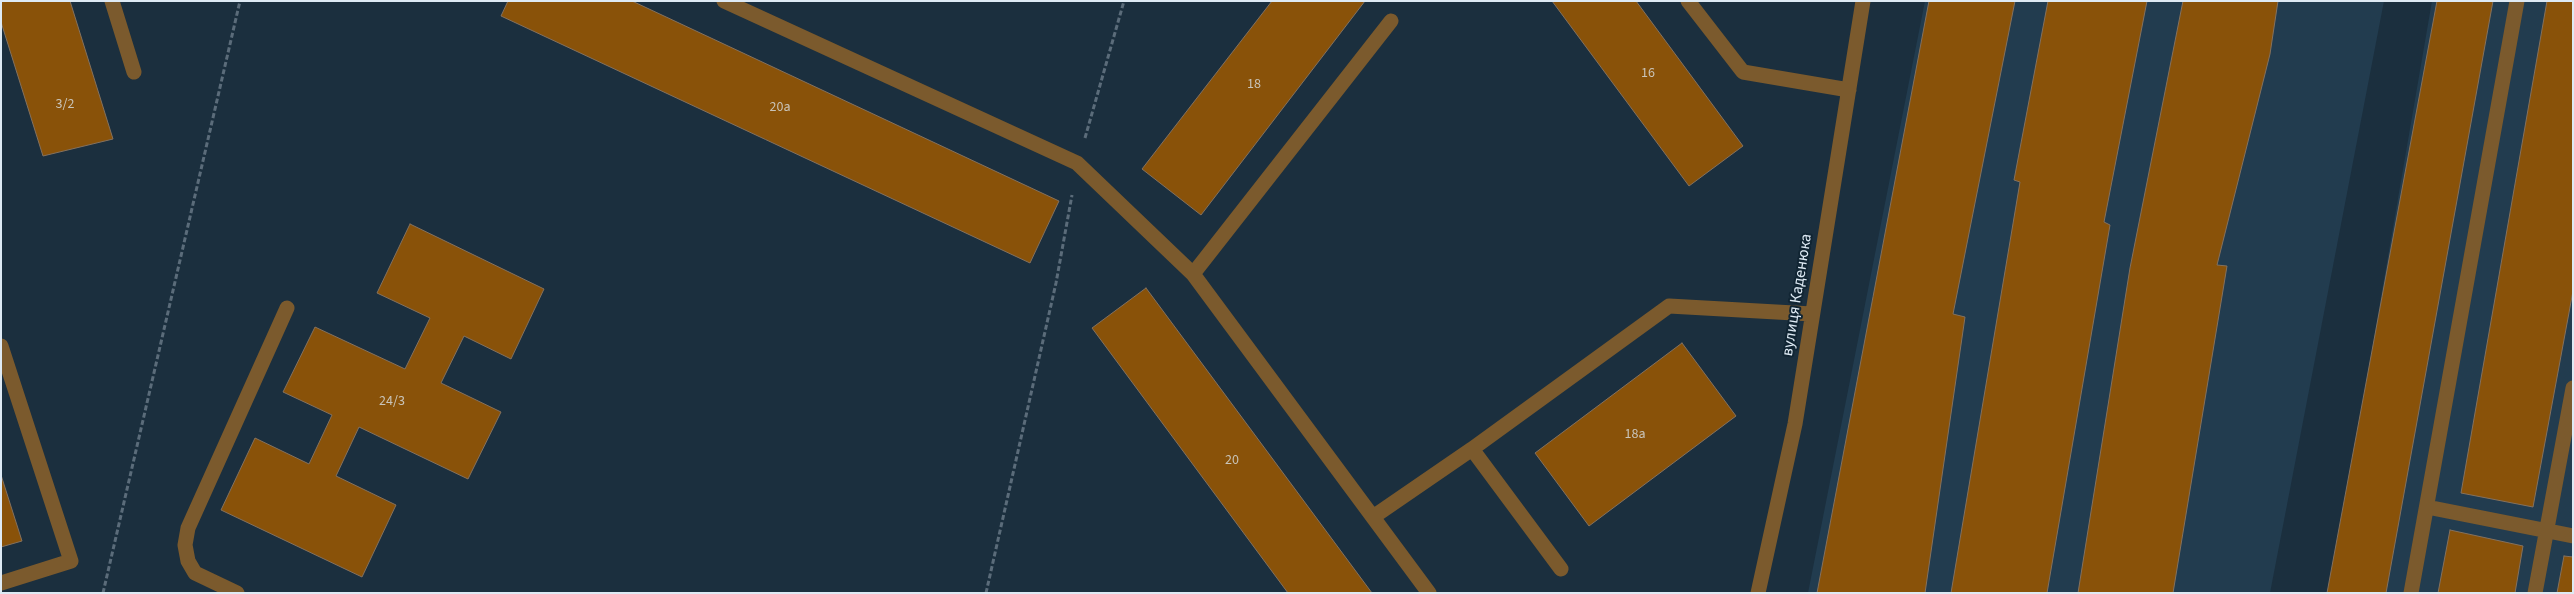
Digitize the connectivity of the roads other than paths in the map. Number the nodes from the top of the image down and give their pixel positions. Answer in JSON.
{"nodes":[{"id":1,"x":112,"y":1,"type":"edge"},
{"id":2,"x":724,"y":1,"type":"edge"},
{"id":3,"x":1688,"y":1,"type":"edge"},
{"id":4,"x":1863,"y":1,"type":"edge"},
{"id":5,"x":2516,"y":1,"type":"edge"},
{"id":6,"x":1391,"y":21,"type":"dead end"},
{"id":7,"x":134,"y":72,"type":"dead end"},
{"id":8,"x":1849,"y":90,"type":"junction"},
{"id":9,"x":1193,"y":274,"type":"junction"},
{"id":10,"x":287,"y":308,"type":"dead end"},
{"id":11,"x":1812,"y":314,"type":"junction"},
{"id":12,"x":1,"y":346,"type":"edge"},
{"id":13,"x":2573,"y":388,"type":"edge"},
{"id":14,"x":1472,"y":449,"type":"junction"},
{"id":15,"x":2427,"y":506,"type":"junction"},
{"id":16,"x":1373,"y":518,"type":"junction"},
{"id":17,"x":2546,"y":530,"type":"junction"},
{"id":18,"x":2573,"y":536,"type":"edge"},
{"id":19,"x":1561,"y":569,"type":"dead end"},
{"id":20,"x":1,"y":583,"type":"edge"},
{"id":21,"x":237,"y":593,"type":"edge"},
{"id":22,"x":1429,"y":593,"type":"edge"},
{"id":23,"x":1758,"y":593,"type":"edge"},
{"id":24,"x":2411,"y":593,"type":"edge"},
{"id":25,"x":2535,"y":593,"type":"edge"}],
"edges":[{"from":1,"to":7,"type":"street"},
{"from":2,"to":9,"type":"street"},
{"from":3,"to":8,"type":"street"},
{"from":4,"to":8,"type":"street","name":"вулиця Каденюка"},
{"from":5,"to":15,"type":"street"},
{"from":6,"to":9,"type":"street"},
{"from":8,"to":11,"type":"street","name":"вулиця Каденюка"},
{"from":9,"to":16,"type":"street"},
{"from":10,"to":21,"type":"street"},
{"from":11,"to":14,"type":"street"},
{"from":11,"to":23,"type":"street","name":"вулиця Каденюка"},
{"from":12,"to":20,"type":"street"},
{"from":13,"to":17,"type":"street"},
{"from":14,"to":16,"type":"street"},
{"from":14,"to":19,"type":"street"},
{"from":15,"to":17,"type":"street"},
{"from":15,"to":24,"type":"street"},
{"from":16,"to":22,"type":"street"},
{"from":17,"to":18,"type":"street"},
{"from":17,"to":25,"type":"street"}]}
